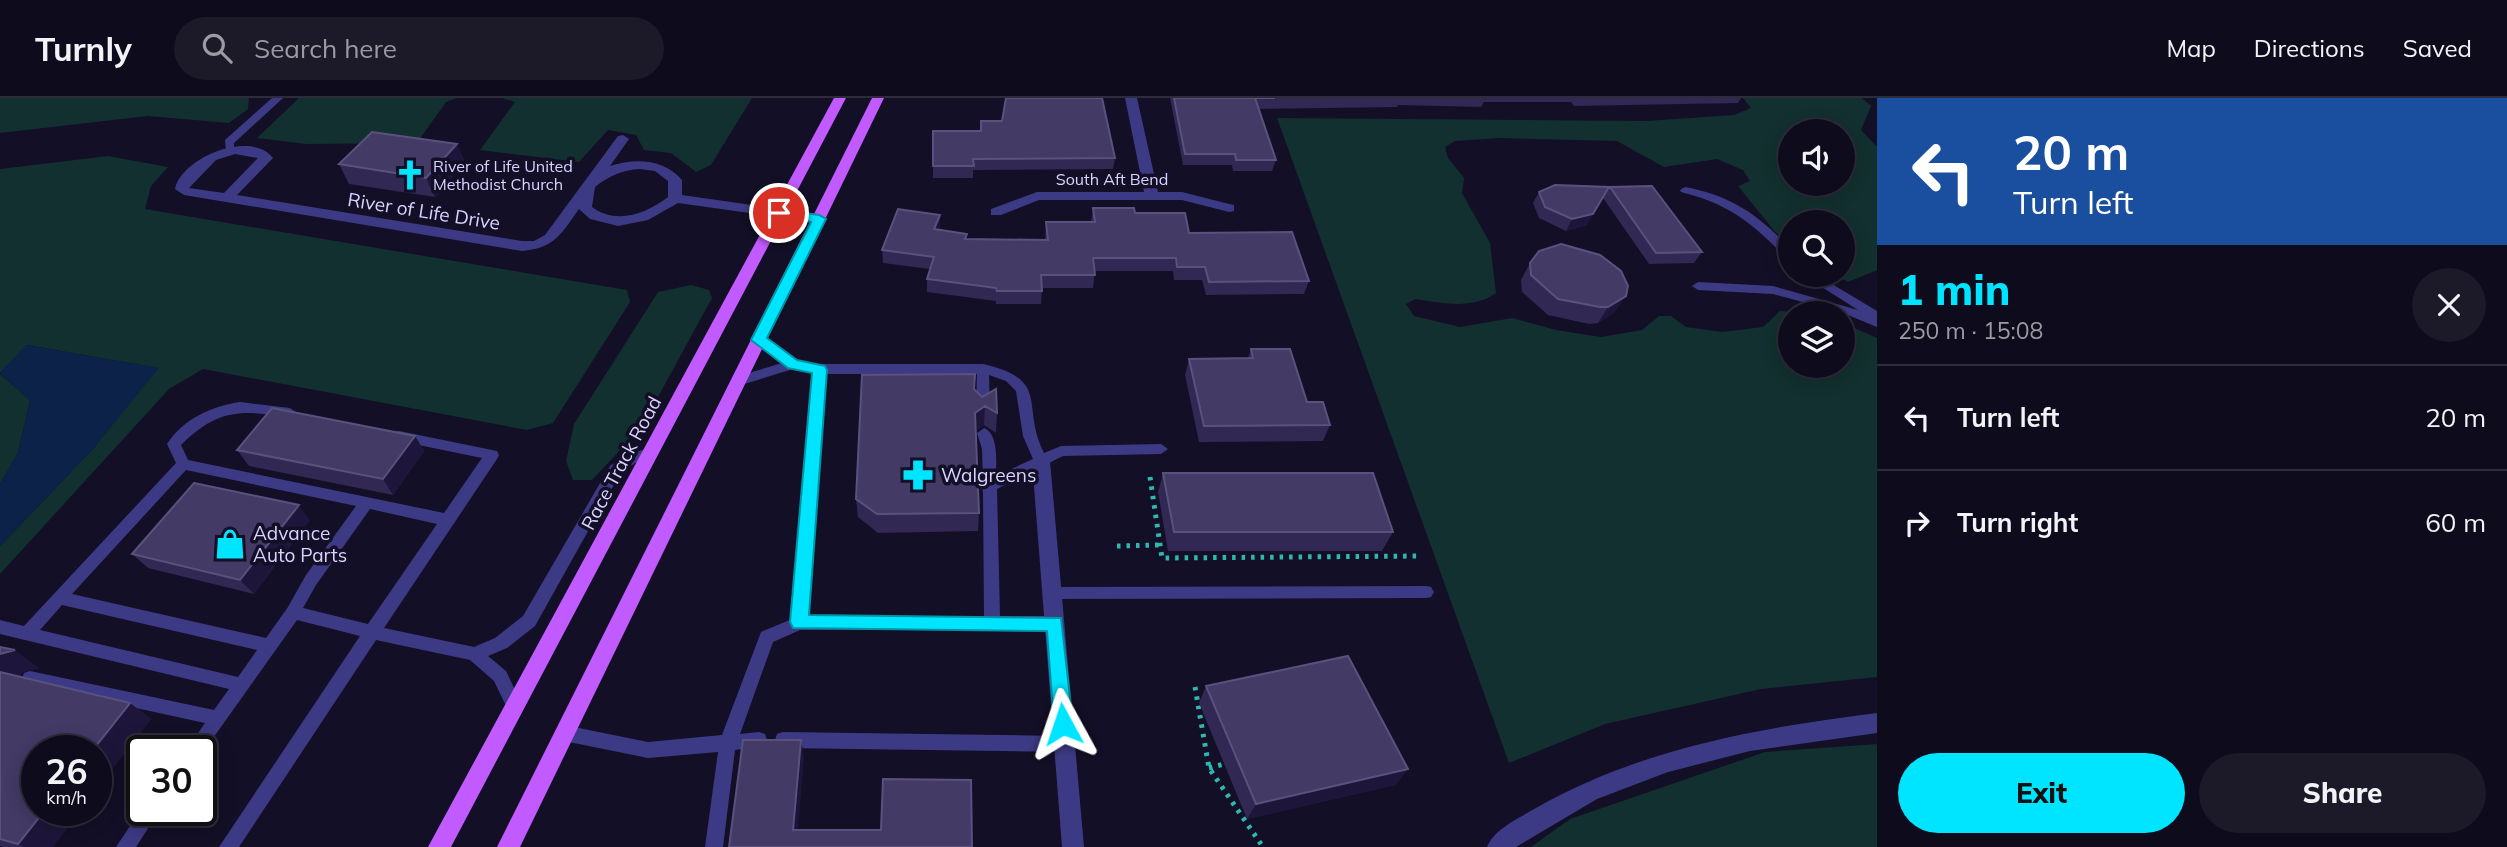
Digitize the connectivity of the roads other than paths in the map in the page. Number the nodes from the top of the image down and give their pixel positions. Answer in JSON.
{"nodes":[{"id":1,"x":278,"y":98,"type":"edge"},
{"id":2,"x":840,"y":98,"type":"edge"},
{"id":3,"x":878,"y":98,"type":"edge"},
{"id":4,"x":1131,"y":98,"type":"edge"},
{"id":5,"x":623,"y":139,"type":"dead end"},
{"id":6,"x":230,"y":149,"type":"junction"},
{"id":7,"x":588,"y":186,"type":"junction"},
{"id":8,"x":1685,"y":190,"type":"dead end"},
{"id":9,"x":1152,"y":196,"type":"junction"},
{"id":10,"x":227,"y":198,"type":"junction"},
{"id":11,"x":675,"y":198,"type":"junction"},
{"id":12,"x":1229,"y":208,"type":"dead end"},
{"id":13,"x":996,"y":212,"type":"dead end"},
{"id":14,"x":779,"y":213,"type":"junction"},
{"id":15,"x":819,"y":219,"type":"junction"},
{"id":16,"x":1778,"y":244,"type":"edge"},
{"id":17,"x":1698,"y":286,"type":"dead end"},
{"id":18,"x":1828,"y":287,"type":"edge"},
{"id":19,"x":1877,"y":317,"type":"edge"},
{"id":20,"x":1877,"y":323,"type":"edge"},
{"id":21,"x":759,"y":340,"type":"junction"},
{"id":22,"x":793,"y":364,"type":"junction"},
{"id":23,"x":983,"y":369,"type":"junction"},
{"id":24,"x":820,"y":370,"type":"junction"},
{"id":25,"x":738,"y":381,"type":"junction"},
{"id":26,"x":986,"y":404,"type":"edge"},
{"id":27,"x":303,"y":416,"type":"edge"},
{"id":28,"x":384,"y":433,"type":"edge"},
{"id":29,"x":988,"y":433,"type":"edge"},
{"id":30,"x":1161,"y":449,"type":"dead end"},
{"id":31,"x":650,"y":453,"type":"junction"},
{"id":32,"x":1041,"y":461,"type":"junction"},
{"id":33,"x":183,"y":464,"type":"junction"},
{"id":34,"x":987,"y":487,"type":"junction"},
{"id":35,"x":366,"y":504,"type":"junction"},
{"id":36,"x":448,"y":520,"type":"junction"},
{"id":37,"x":1426,"y":592,"type":"dead end"},
{"id":38,"x":1052,"y":593,"type":"junction"},
{"id":39,"x":59,"y":598,"type":"junction"},
{"id":40,"x":293,"y":612,"type":"junction"},
{"id":41,"x":799,"y":622,"type":"junction"},
{"id":42,"x":992,"y":623,"type":"junction"},
{"id":43,"x":1055,"y":623,"type":"junction"},
{"id":44,"x":0,"y":627,"type":"edge"},
{"id":45,"x":372,"y":632,"type":"junction"},
{"id":46,"x":26,"y":634,"type":"junction"},
{"id":47,"x":270,"y":646,"type":"junction"},
{"id":48,"x":474,"y":654,"type":"junction"},
{"id":49,"x":30,"y":678,"type":"edge"},
{"id":50,"x":242,"y":685,"type":"junction"},
{"id":51,"x":514,"y":705,"type":"junction"},
{"id":52,"x":218,"y":718,"type":"junction"},
{"id":53,"x":1877,"y":723,"type":"edge"},
{"id":54,"x":564,"y":733,"type":"junction"},
{"id":55,"x":206,"y":735,"type":"edge"},
{"id":56,"x":1065,"y":744,"type":"junction"},
{"id":57,"x":727,"y":745,"type":"junction"},
{"id":58,"x":140,"y":826,"type":"edge"},
{"id":59,"x":125,"y":847,"type":"edge"},
{"id":60,"x":228,"y":847,"type":"edge"},
{"id":61,"x":439,"y":847,"type":"edge"},
{"id":62,"x":508,"y":847,"type":"edge"},
{"id":63,"x":714,"y":847,"type":"edge"},
{"id":64,"x":1073,"y":847,"type":"edge"},
{"id":65,"x":1498,"y":847,"type":"edge"}],
"edges":[{"from":1,"to":6,"type":"lane"},
{"from":2,"to":14,"type":"main road","name":"Race Track Road"},
{"from":3,"to":15,"type":"main road"},
{"from":4,"to":9,"type":"street"},
{"from":5,"to":7,"type":"street","name":"River of Life Drive"},
{"from":6,"to":10,"type":"street"},
{"from":6,"to":10,"type":"street","name":"River of Life Drive"},
{"from":7,"to":10,"type":"street","name":"River of Life Drive"},
{"from":7,"to":11,"type":"street","name":"River of Life Drive"},
{"from":7,"to":11,"type":"street"},
{"from":8,"to":16,"type":"lane"},
{"from":9,"to":12,"type":"street","name":"South Aft Bend"},
{"from":9,"to":13,"type":"street","name":"South Aft Bend"},
{"from":11,"to":14,"type":"street"},
{"from":14,"to":15,"type":"main road"},
{"from":14,"to":31,"type":"main road","name":"Race Track Road"},
{"from":15,"to":21,"type":"main road"},
{"from":17,"to":20,"type":"lane"},
{"from":18,"to":19,"type":"lane"},
{"from":21,"to":22,"type":"lane"},
{"from":21,"to":25,"type":"main road"},
{"from":22,"to":24,"type":"lane"},
{"from":22,"to":25,"type":"lane"},
{"from":23,"to":24,"type":"lane"},
{"from":23,"to":26,"type":"lane"},
{"from":23,"to":32,"type":"lane"},
{"from":24,"to":41,"type":"lane"},
{"from":25,"to":54,"type":"main road"},
{"from":27,"to":33,"type":"lane"},
{"from":28,"to":36,"type":"lane"},
{"from":29,"to":34,"type":"lane"},
{"from":30,"to":32,"type":"lane"},
{"from":31,"to":48,"type":"lane"},
{"from":31,"to":51,"type":"main road","name":"Race Track Road"},
{"from":32,"to":34,"type":"lane"},
{"from":32,"to":38,"type":"street"},
{"from":33,"to":35,"type":"lane"},
{"from":33,"to":39,"type":"lane"},
{"from":34,"to":42,"type":"lane"},
{"from":35,"to":36,"type":"lane"},
{"from":35,"to":40,"type":"lane"},
{"from":36,"to":45,"type":"lane"},
{"from":37,"to":38,"type":"lane"},
{"from":38,"to":43,"type":"street"},
{"from":39,"to":46,"type":"lane"},
{"from":39,"to":47,"type":"lane"},
{"from":40,"to":45,"type":"lane"},
{"from":40,"to":47,"type":"lane"},
{"from":41,"to":42,"type":"lane"},
{"from":41,"to":57,"type":"lane"},
{"from":42,"to":43,"type":"lane"},
{"from":43,"to":56,"type":"street"},
{"from":44,"to":46,"type":"lane"},
{"from":45,"to":48,"type":"lane"},
{"from":45,"to":60,"type":"lane"},
{"from":46,"to":50,"type":"lane"},
{"from":47,"to":50,"type":"lane"},
{"from":48,"to":51,"type":"lane"},
{"from":49,"to":52,"type":"lane"},
{"from":50,"to":52,"type":"lane"},
{"from":51,"to":61,"type":"main road","name":"Race Track Road"},
{"from":52,"to":55,"type":"lane"},
{"from":53,"to":65,"type":"street"},
{"from":54,"to":57,"type":"lane"},
{"from":54,"to":62,"type":"main road"},
{"from":56,"to":57,"type":"lane"},
{"from":56,"to":64,"type":"street"},
{"from":57,"to":63,"type":"lane"},
{"from":58,"to":59,"type":"lane"}]}
